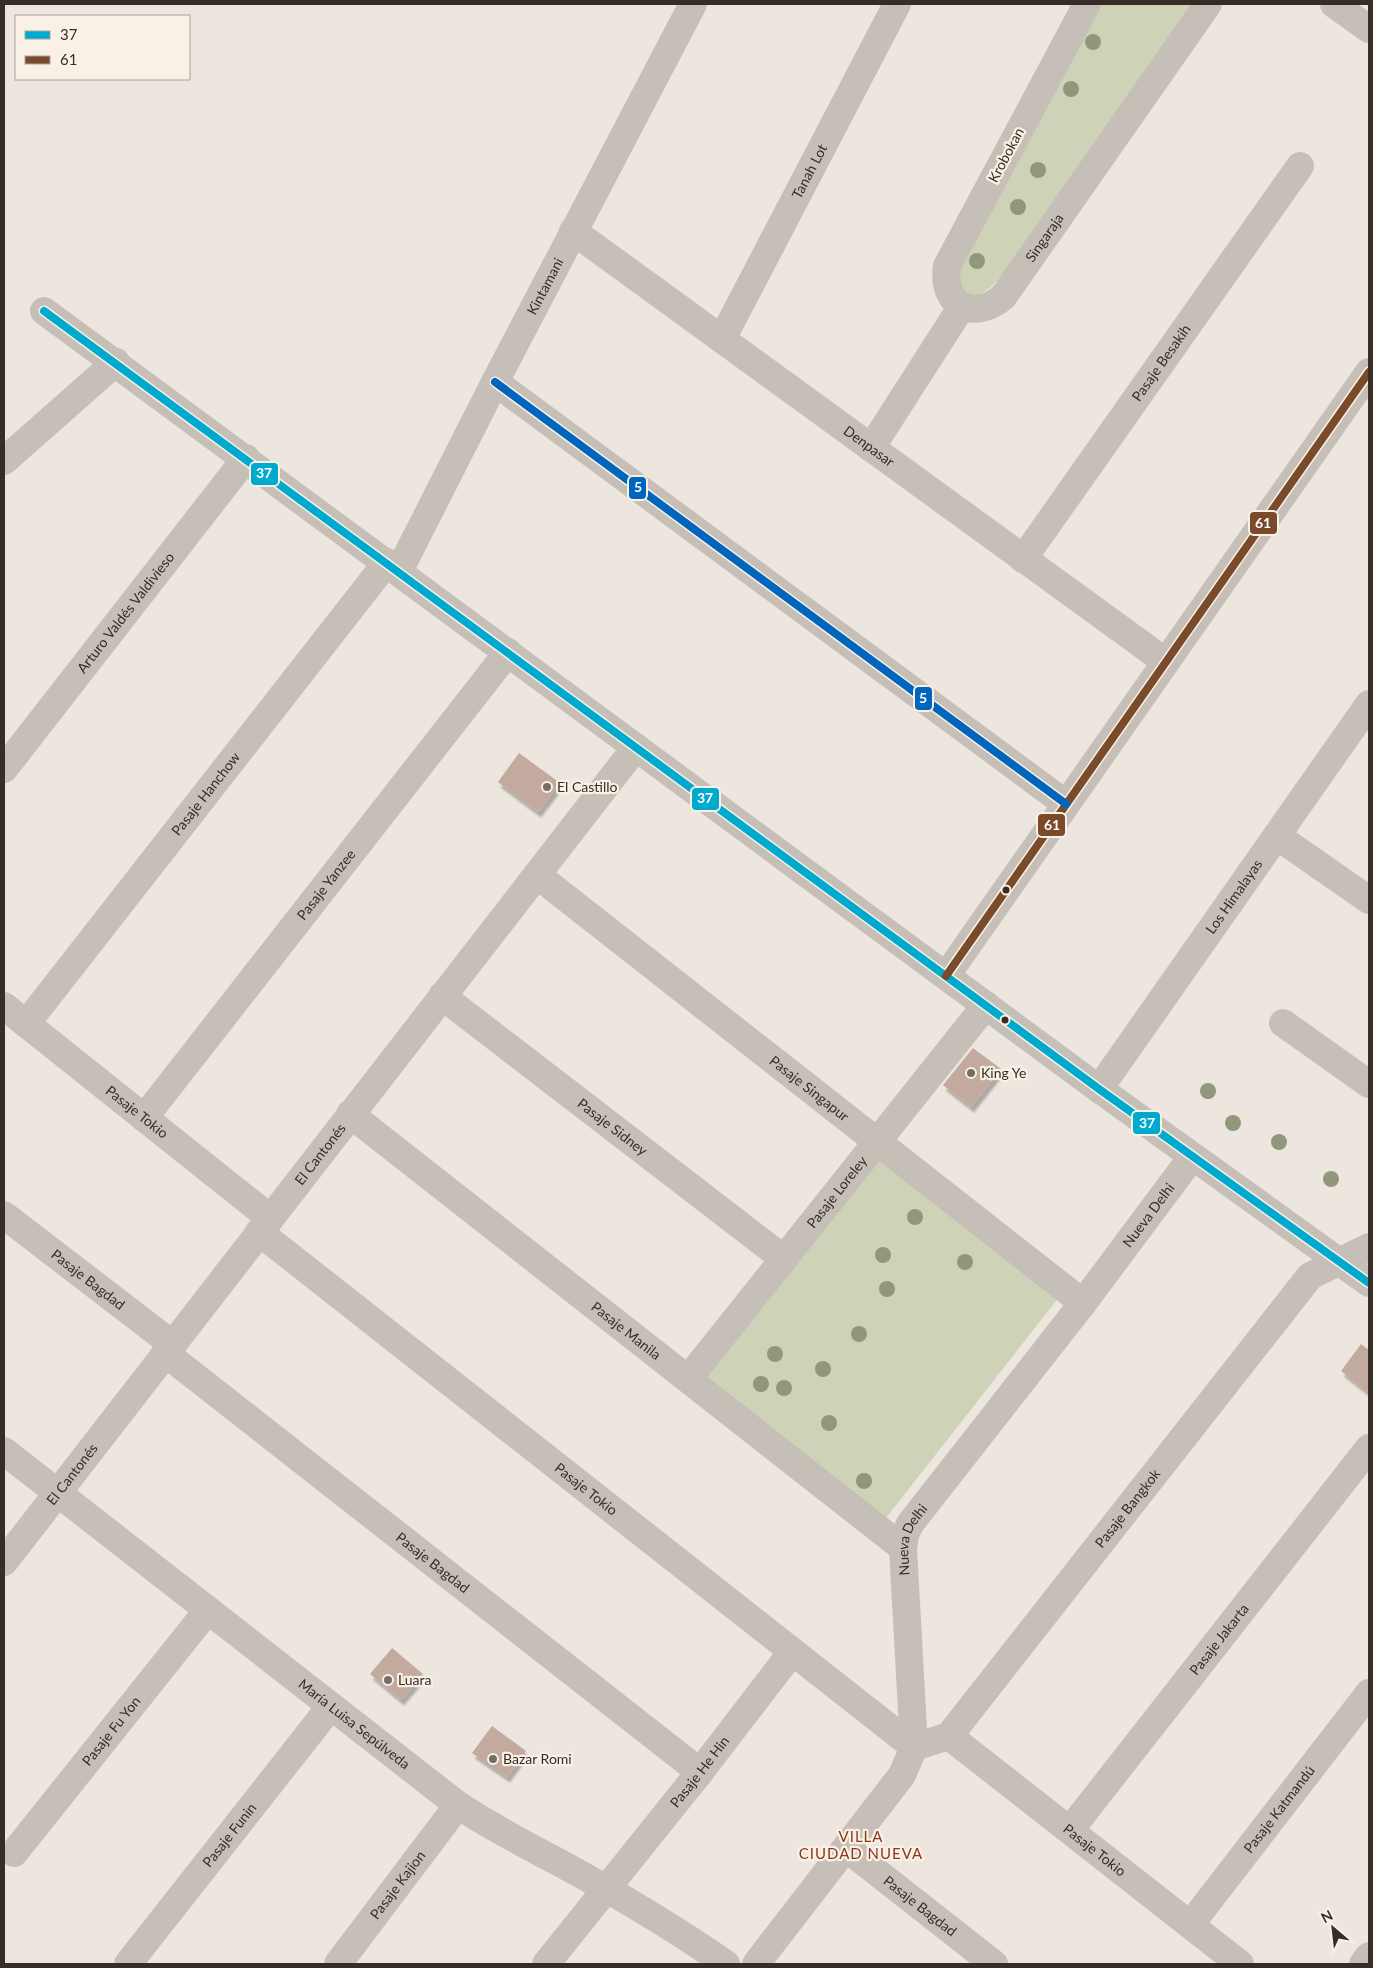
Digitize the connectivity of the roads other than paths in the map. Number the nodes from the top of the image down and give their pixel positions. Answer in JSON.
{"nodes":[{"id":1,"x":693,"y":4,"type":"edge"},
{"id":2,"x":897,"y":4,"type":"edge"},
{"id":3,"x":1087,"y":4,"type":"edge"},
{"id":4,"x":1208,"y":4,"type":"edge"},
{"id":5,"x":1334,"y":4,"type":"edge"},
{"id":6,"x":1369,"y":29,"type":"edge"},
{"id":7,"x":1300,"y":166,"type":"dead end"},
{"id":8,"x":573,"y":231,"type":"junction"},
{"id":9,"x":962,"y":306,"type":"junction"},
{"id":10,"x":44,"y":311,"type":"dead end"},
{"id":11,"x":722,"y":339,"type":"junction"},
{"id":12,"x":116,"y":362,"type":"junction"},
{"id":13,"x":1369,"y":372,"type":"edge"},
{"id":14,"x":495,"y":382,"type":"junction"},
{"id":15,"x":871,"y":448,"type":"junction"},
{"id":16,"x":246,"y":458,"type":"junction"},
{"id":17,"x":4,"y":461,"type":"edge"},
{"id":18,"x":1023,"y":559,"type":"junction"},
{"id":19,"x":393,"y":567,"type":"junction"},
{"id":20,"x":508,"y":652,"type":"junction"},
{"id":21,"x":1166,"y":662,"type":"junction"},
{"id":22,"x":1367,"y":710,"type":"edge"},
{"id":23,"x":636,"y":747,"type":"junction"},
{"id":24,"x":4,"y":769,"type":"edge"},
{"id":25,"x":1066,"y":804,"type":"junction"},
{"id":26,"x":1276,"y":836,"type":"junction"},
{"id":27,"x":537,"y":875,"type":"junction"},
{"id":28,"x":1369,"y":900,"type":"edge"},
{"id":29,"x":946,"y":976,"type":"junction"},
{"id":30,"x":442,"y":996,"type":"junction"},
{"id":31,"x":986,"y":1005,"type":"junction"},
{"id":32,"x":4,"y":1006,"type":"edge"},
{"id":33,"x":1283,"y":1023,"type":"dead end"},
{"id":34,"x":26,"y":1024,"type":"junction"},
{"id":35,"x":1369,"y":1084,"type":"edge"},
{"id":36,"x":1099,"y":1089,"type":"junction"},
{"id":37,"x":350,"y":1114,"type":"junction"},
{"id":38,"x":144,"y":1118,"type":"junction"},
{"id":39,"x":877,"y":1142,"type":"junction"},
{"id":40,"x":1192,"y":1157,"type":"junction"},
{"id":41,"x":4,"y":1215,"type":"edge"},
{"id":42,"x":264,"y":1225,"type":"junction"},
{"id":43,"x":1369,"y":1247,"type":"edge"},
{"id":44,"x":784,"y":1259,"type":"junction"},
{"id":45,"x":1338,"y":1261,"type":"junction"},
{"id":46,"x":1369,"y":1284,"type":"edge"},
{"id":47,"x":1083,"y":1303,"type":"junction"},
{"id":48,"x":168,"y":1349,"type":"junction"},
{"id":49,"x":688,"y":1379,"type":"junction"},
{"id":50,"x":1369,"y":1448,"type":"edge"},
{"id":51,"x":4,"y":1451,"type":"edge"},
{"id":52,"x":58,"y":1494,"type":"junction"},
{"id":53,"x":903,"y":1548,"type":"junction"},
{"id":54,"x":4,"y":1562,"type":"edge"},
{"id":55,"x":208,"y":1610,"type":"junction"},
{"id":56,"x":792,"y":1652,"type":"junction"},
{"id":57,"x":1369,"y":1693,"type":"edge"},
{"id":58,"x":331,"y":1706,"type":"junction"},
{"id":59,"x":949,"y":1736,"type":"junction"},
{"id":60,"x":914,"y":1747,"type":"junction"},
{"id":61,"x":700,"y":1772,"type":"junction"},
{"id":62,"x":458,"y":1805,"type":"junction"},
{"id":63,"x":1070,"y":1830,"type":"junction"},
{"id":64,"x":846,"y":1848,"type":"junction"},
{"id":65,"x":14,"y":1853,"type":"dead end"},
{"id":66,"x":605,"y":1889,"type":"junction"},
{"id":67,"x":1190,"y":1925,"type":"junction"},
{"id":68,"x":1369,"y":1956,"type":"edge"},
{"id":69,"x":128,"y":1964,"type":"edge"},
{"id":70,"x":338,"y":1964,"type":"edge"},
{"id":71,"x":546,"y":1964,"type":"edge"},
{"id":72,"x":726,"y":1964,"type":"edge"},
{"id":73,"x":756,"y":1964,"type":"edge"},
{"id":74,"x":994,"y":1964,"type":"edge"},
{"id":75,"x":1240,"y":1964,"type":"edge"},
{"id":76,"x":1363,"y":1964,"type":"edge"}],
"edges":[{"from":1,"to":8,"type":"street","name":"Kintamani"},
{"from":2,"to":11,"type":"street","name":"Tanah Lot"},
{"from":3,"to":9,"type":"street","name":"Krobokan"},
{"from":4,"to":9,"type":"street","name":"Singaraja"},
{"from":5,"to":6,"type":"street"},
{"from":7,"to":18,"type":"street","name":"Pasaje Besakih"},
{"from":8,"to":11,"type":"street","name":"Denpasar"},
{"from":8,"to":14,"type":"street","name":"Kintamani"},
{"from":9,"to":15,"type":"street"},
{"from":10,"to":12,"type":"street"},
{"from":11,"to":15,"type":"street","name":"Denpasar"},
{"from":12,"to":16,"type":"street"},
{"from":12,"to":17,"type":"street"},
{"from":13,"to":21,"type":"street"},
{"from":14,"to":19,"type":"street","name":"Kintamani"},
{"from":14,"to":25,"type":"street"},
{"from":15,"to":18,"type":"street","name":"Denpasar"},
{"from":16,"to":19,"type":"street"},
{"from":16,"to":24,"type":"street","name":"Arturo Valdés Valdivieso"},
{"from":18,"to":21,"type":"street","name":"Denpasar"},
{"from":19,"to":20,"type":"street"},
{"from":19,"to":34,"type":"street","name":"Pasaje Hanchow"},
{"from":20,"to":23,"type":"street"},
{"from":20,"to":38,"type":"street","name":"Pasaje Yanzee"},
{"from":21,"to":25,"type":"street"},
{"from":22,"to":26,"type":"street","name":"Los Himalayas"},
{"from":23,"to":27,"type":"street","name":"El Cantonés"},
{"from":23,"to":29,"type":"street"},
{"from":25,"to":29,"type":"street"},
{"from":26,"to":28,"type":"street"},
{"from":26,"to":36,"type":"street","name":"Los Himalayas"},
{"from":27,"to":30,"type":"street","name":"El Cantonés"},
{"from":27,"to":39,"type":"street","name":"Pasaje Singapur"},
{"from":29,"to":31,"type":"street"},
{"from":30,"to":37,"type":"street","name":"El Cantonés"},
{"from":30,"to":44,"type":"street","name":"Pasaje Sidney"},
{"from":31,"to":36,"type":"street"},
{"from":31,"to":39,"type":"street","name":"Pasaje Loreley"},
{"from":32,"to":34,"type":"street","name":"Pasaje Tokio"},
{"from":33,"to":35,"type":"street"},
{"from":34,"to":38,"type":"street","name":"Pasaje Tokio"},
{"from":36,"to":40,"type":"street"},
{"from":37,"to":42,"type":"street","name":"El Cantonés"},
{"from":37,"to":49,"type":"street","name":"Pasaje Manila"},
{"from":38,"to":42,"type":"street","name":"Pasaje Tokio"},
{"from":39,"to":44,"type":"street","name":"Pasaje Loreley"},
{"from":39,"to":47,"type":"street","name":"Pasaje Singapur"},
{"from":40,"to":45,"type":"street"},
{"from":40,"to":47,"type":"street","name":"Nueva Delhi"},
{"from":41,"to":48,"type":"street","name":"Pasaje Bagdad"},
{"from":42,"to":48,"type":"street","name":"El Cantonés"},
{"from":42,"to":56,"type":"street","name":"Pasaje Tokio"},
{"from":43,"to":45,"type":"street","name":"Pasaje Bangkok"},
{"from":44,"to":49,"type":"street","name":"Pasaje Loreley"},
{"from":45,"to":46,"type":"street"},
{"from":45,"to":59,"type":"street","name":"Pasaje Bangkok"},
{"from":47,"to":53,"type":"street","name":"Nueva Delhi"},
{"from":48,"to":52,"type":"street","name":"El Cantonés"},
{"from":48,"to":61,"type":"street","name":"Pasaje Bagdad"},
{"from":49,"to":53,"type":"street","name":"Pasaje Manila"},
{"from":50,"to":63,"type":"street","name":"Pasaje Jakarta"},
{"from":51,"to":52,"type":"street","name":"María Luisa Sepúlveda"},
{"from":52,"to":54,"type":"street","name":"El Cantonés"},
{"from":52,"to":55,"type":"street","name":"María Luisa Sepúlveda"},
{"from":53,"to":60,"type":"street","name":"Nueva Delhi"},
{"from":55,"to":58,"type":"street","name":"María Luisa Sepúlveda"},
{"from":55,"to":65,"type":"street","name":"Pasaje Fu Yon"},
{"from":56,"to":60,"type":"street","name":"Pasaje Tokio"},
{"from":56,"to":61,"type":"street","name":"Pasaje He Hin"},
{"from":57,"to":67,"type":"street","name":"Pasaje Katmandú"},
{"from":58,"to":62,"type":"street","name":"María Luisa Sepúlveda"},
{"from":58,"to":69,"type":"street","name":"Pasaje Funin"},
{"from":59,"to":60,"type":"street"},
{"from":59,"to":63,"type":"street","name":"Pasaje Tokio"},
{"from":60,"to":64,"type":"street","name":"Nueva Delhi"},
{"from":61,"to":66,"type":"street","name":"Pasaje He Hin"},
{"from":62,"to":66,"type":"street","name":"María Luisa Sepúlveda"},
{"from":62,"to":70,"type":"street","name":"Pasaje Kajion"},
{"from":63,"to":67,"type":"street","name":"Pasaje Tokio"},
{"from":64,"to":73,"type":"street","name":"Nueva Delhi"},
{"from":64,"to":74,"type":"street","name":"Pasaje Bagdad"},
{"from":66,"to":71,"type":"street","name":"Pasaje He Hin"},
{"from":66,"to":72,"type":"street","name":"María Luisa Sepúlveda"},
{"from":67,"to":75,"type":"street","name":"Pasaje Tokio"},
{"from":68,"to":76,"type":"street"}]}
